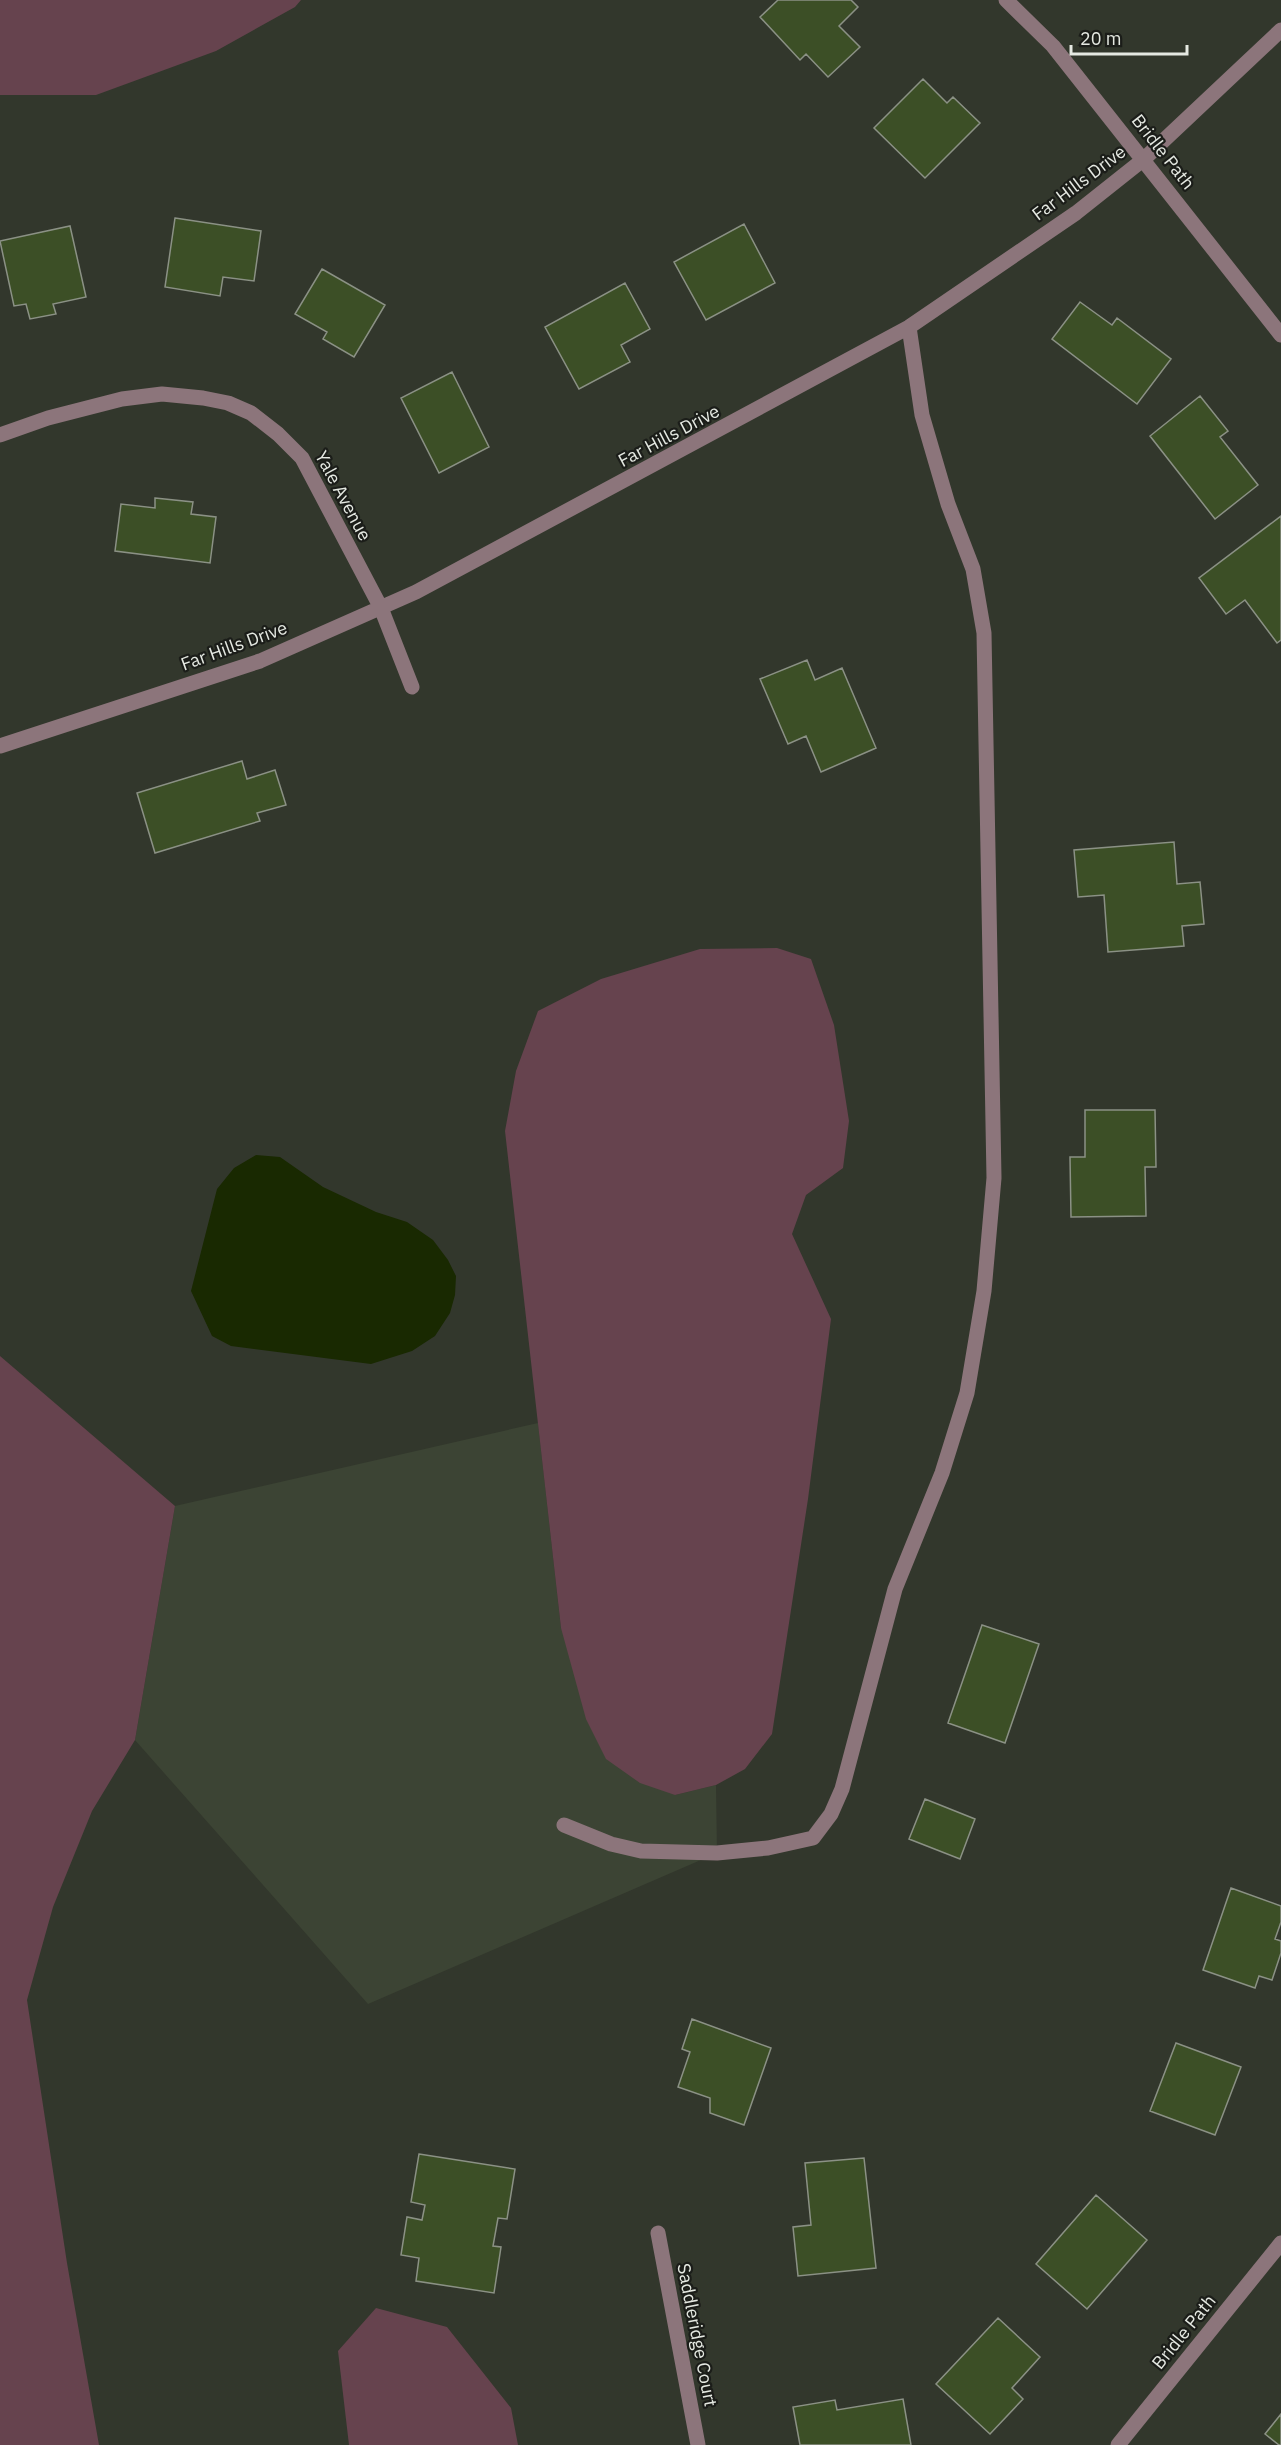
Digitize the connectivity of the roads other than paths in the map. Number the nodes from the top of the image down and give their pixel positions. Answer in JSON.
{"nodes":[{"id":1,"x":1006,"y":0,"type":"edge"},
{"id":2,"x":1281,"y":30,"type":"edge"},
{"id":3,"x":1144,"y":159,"type":"junction"},
{"id":4,"x":909,"y":327,"type":"junction"},
{"id":5,"x":1281,"y":335,"type":"edge"},
{"id":6,"x":0,"y":435,"type":"edge"},
{"id":7,"x":381,"y":608,"type":"junction"},
{"id":8,"x":412,"y":687,"type":"dead end"},
{"id":9,"x":0,"y":746,"type":"edge"},
{"id":10,"x":564,"y":1825,"type":"dead end"},
{"id":11,"x":658,"y":2233,"type":"dead end"},
{"id":12,"x":1281,"y":2243,"type":"edge"},
{"id":13,"x":698,"y":2445,"type":"edge"},
{"id":14,"x":1118,"y":2445,"type":"edge"}],
"edges":[{"from":1,"to":3,"type":"street","name":"Bridle Path"},
{"from":2,"to":3,"type":"street","name":"Far Hills Drive"},
{"from":3,"to":4,"type":"street","name":"Far Hills Drive"},
{"from":3,"to":5,"type":"street","name":"Bridle Path"},
{"from":4,"to":7,"type":"street","name":"Far Hills Drive"},
{"from":4,"to":10,"type":"street"},
{"from":6,"to":7,"type":"street","name":"Yale Avenue"},
{"from":7,"to":8,"type":"street","name":"Yale Avenue"},
{"from":7,"to":9,"type":"street","name":"Far Hills Drive"},
{"from":11,"to":13,"type":"street","name":"Saddleridge Court"},
{"from":12,"to":14,"type":"street","name":"Bridle Path"}]}
